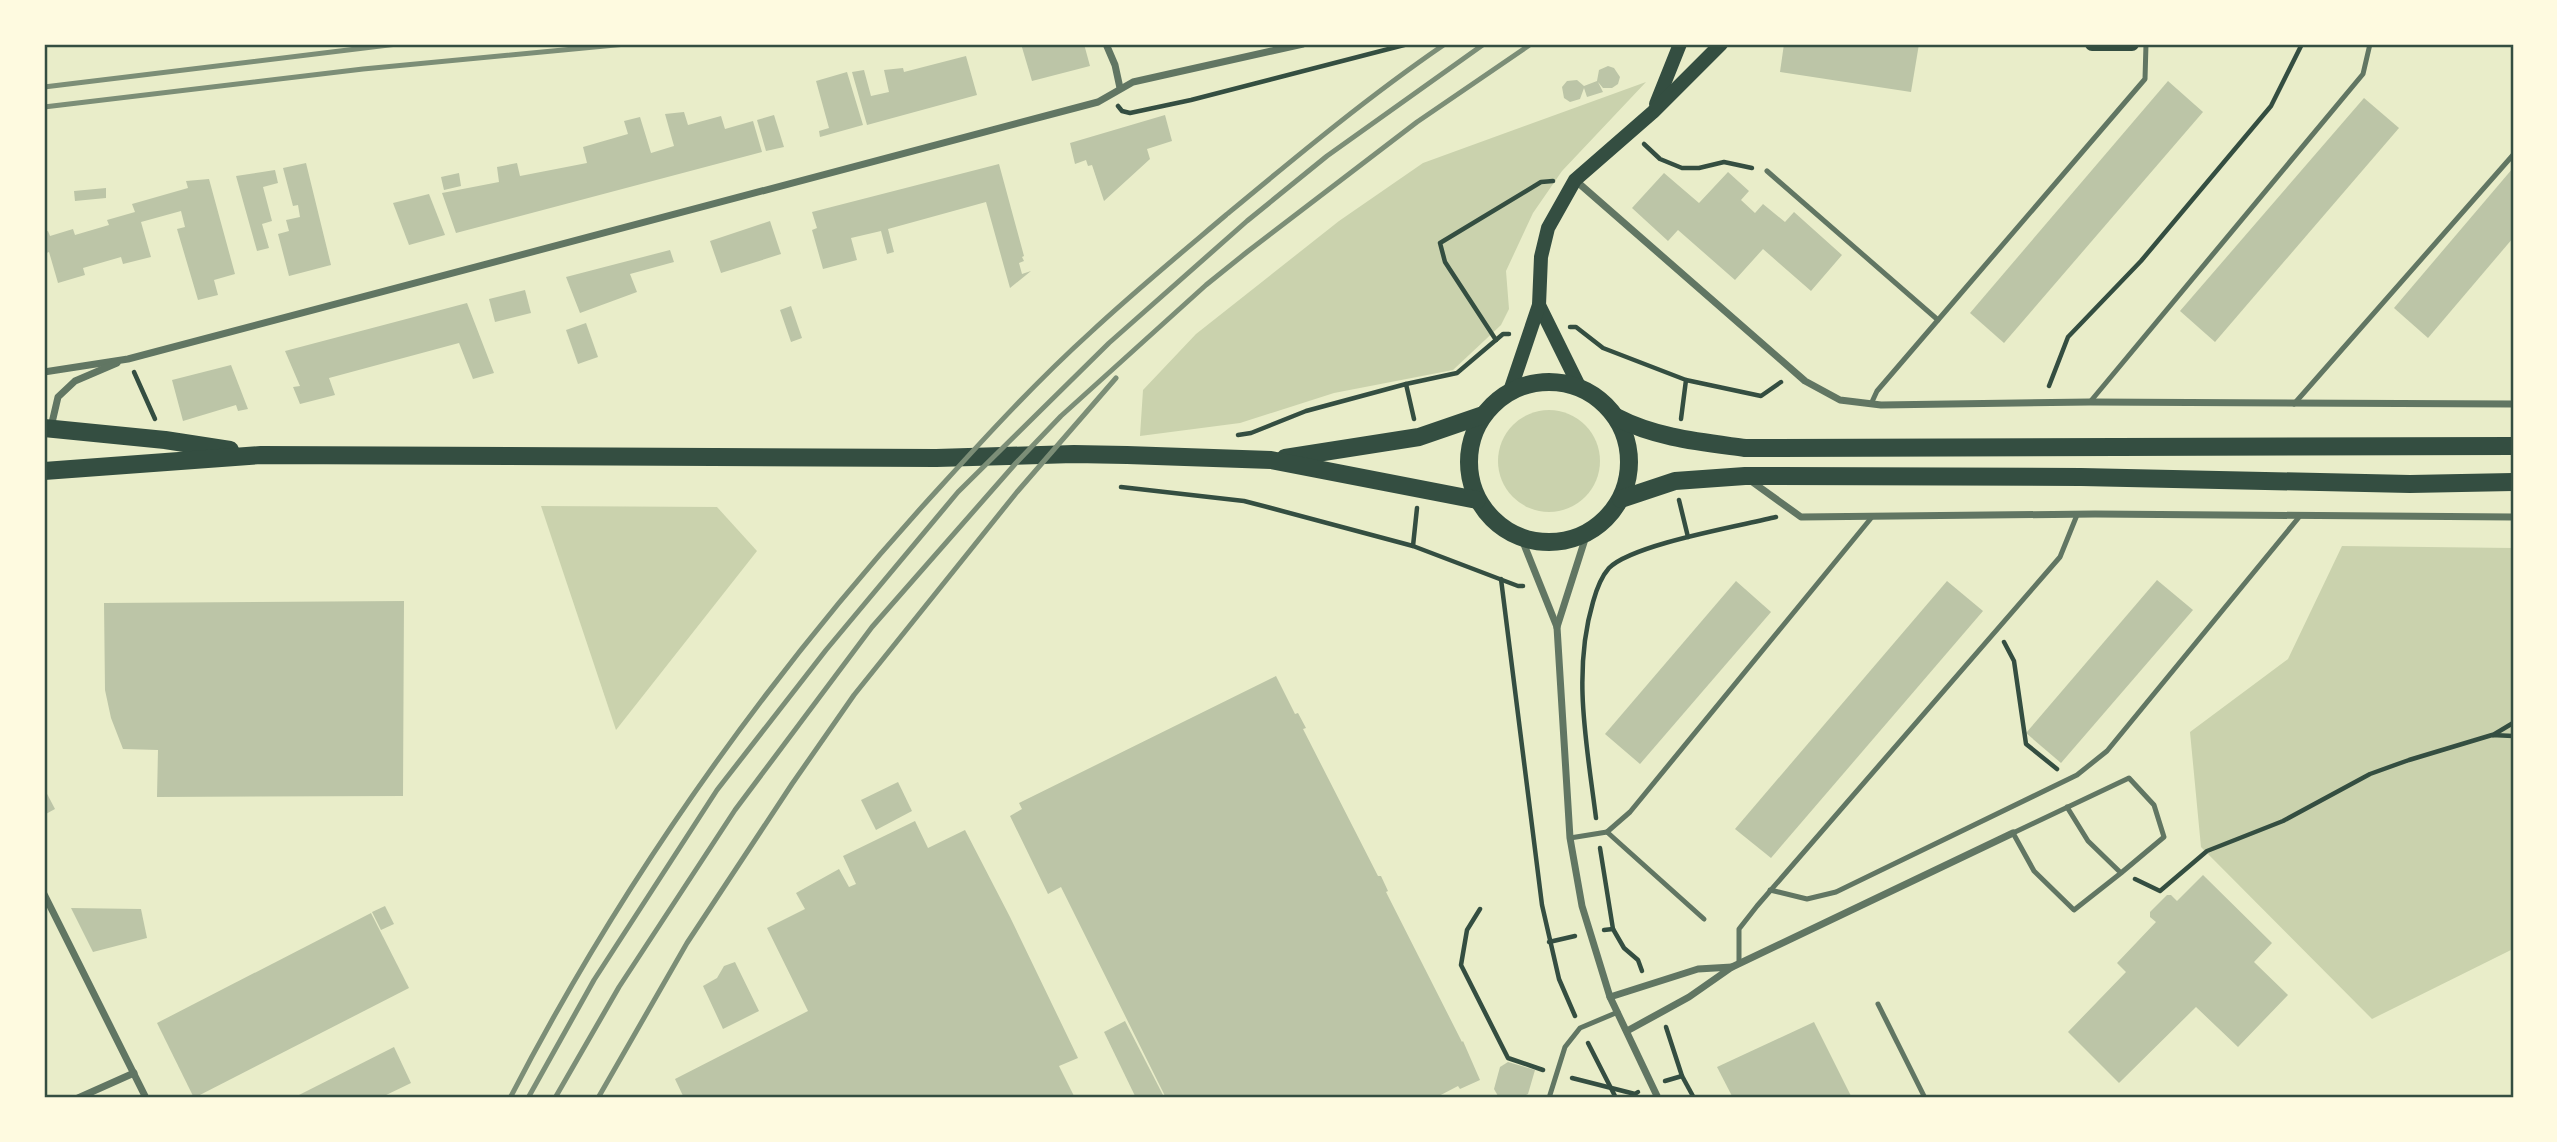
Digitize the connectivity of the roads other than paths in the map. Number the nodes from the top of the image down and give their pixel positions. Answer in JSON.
{"nodes":[{"id":1,"x":1106,"y":44,"type":"edge"},
{"id":2,"x":1303,"y":44,"type":"edge"},
{"id":3,"x":1680,"y":44,"type":"edge"},
{"id":4,"x":2092,"y":44,"type":"edge"},
{"id":5,"x":2132,"y":44,"type":"edge"},
{"id":6,"x":2146,"y":44,"type":"edge"},
{"id":7,"x":2370,"y":44,"type":"edge"},
{"id":8,"x":1718,"y":45,"type":"edge"},
{"id":9,"x":1120,"y":88,"type":"junction"},
{"id":10,"x":1653,"y":112,"type":"junction"},
{"id":11,"x":2513,"y":155,"type":"edge"},
{"id":12,"x":1767,"y":171,"type":"road end"},
{"id":13,"x":1575,"y":180,"type":"junction"},
{"id":14,"x":1539,"y":305,"type":"junction"},
{"id":15,"x":1938,"y":320,"type":"junction"},
{"id":16,"x":128,"y":359,"type":"junction"},
{"id":17,"x":44,"y":372,"type":"edge"},
{"id":18,"x":1578,"y":386,"type":"junction"},
{"id":19,"x":1510,"y":391,"type":"junction"},
{"id":20,"x":2090,"y":402,"type":"junction"},
{"id":21,"x":1871,"y":404,"type":"junction"},
{"id":22,"x":2294,"y":404,"type":"junction"},
{"id":23,"x":2513,"y":404,"type":"edge"},
{"id":24,"x":1483,"y":415,"type":"junction"},
{"id":25,"x":1616,"y":417,"type":"junction"},
{"id":26,"x":47,"y":428,"type":"edge"},
{"id":27,"x":2513,"y":446,"type":"edge"},
{"id":28,"x":261,"y":455,"type":"junction"},
{"id":29,"x":1271,"y":460,"type":"junction"},
{"id":30,"x":44,"y":471,"type":"edge"},
{"id":31,"x":1745,"y":476,"type":"junction"},
{"id":32,"x":2513,"y":482,"type":"edge"},
{"id":33,"x":1621,"y":499,"type":"junction"},
{"id":34,"x":1478,"y":500,"type":"junction"},
{"id":35,"x":2077,"y":515,"type":"junction"},
{"id":36,"x":2300,"y":516,"type":"junction"},
{"id":37,"x":1872,"y":517,"type":"junction"},
{"id":38,"x":2513,"y":517,"type":"edge"},
{"id":39,"x":1587,"y":533,"type":"junction"},
{"id":40,"x":1521,"y":537,"type":"junction"},
{"id":41,"x":1556,"y":627,"type":"junction"},
{"id":42,"x":2067,"y":807,"type":"junction"},
{"id":43,"x":1607,"y":832,"type":"junction"},
{"id":44,"x":2013,"y":833,"type":"junction"},
{"id":45,"x":1570,"y":838,"type":"junction"},
{"id":46,"x":2121,"y":873,"type":"junction"},
{"id":47,"x":1770,"y":890,"type":"junction"},
{"id":48,"x":44,"y":894,"type":"edge"},
{"id":49,"x":1704,"y":919,"type":"dead end"},
{"id":50,"x":1736,"y":965,"type":"junction"},
{"id":51,"x":1611,"y":997,"type":"junction"},
{"id":52,"x":1878,"y":1004,"type":"dead end"},
{"id":53,"x":1618,"y":1012,"type":"junction"},
{"id":54,"x":1627,"y":1031,"type":"junction"},
{"id":55,"x":134,"y":1073,"type":"junction"},
{"id":56,"x":78,"y":1098,"type":"edge"},
{"id":57,"x":146,"y":1098,"type":"edge"},
{"id":58,"x":1549,"y":1098,"type":"edge"},
{"id":59,"x":1658,"y":1098,"type":"edge"},
{"id":60,"x":1925,"y":1098,"type":"edge"}],
"edges":[{"from":1,"to":9,"type":"street"},
{"from":2,"to":9,"type":"street"},
{"from":3,"to":10,"type":"main road"},
{"from":4,"to":5,"type":"main road"},
{"from":6,"to":15,"type":"lane"},
{"from":7,"to":20,"type":"lane"},
{"from":8,"to":10,"type":"main road"},
{"from":9,"to":16,"type":"street"},
{"from":10,"to":13,"type":"main road"},
{"from":11,"to":22,"type":"lane"},
{"from":12,"to":15,"type":"lane"},
{"from":13,"to":14,"type":"main road"},
{"from":13,"to":21,"type":"street"},
{"from":14,"to":18,"type":"main road"},
{"from":14,"to":19,"type":"main road"},
{"from":15,"to":21,"type":"lane"},
{"from":16,"to":17,"type":"street"},
{"from":16,"to":26,"type":"street"},
{"from":18,"to":19,"type":"main road"},
{"from":18,"to":25,"type":"main road"},
{"from":19,"to":24,"type":"main road"},
{"from":20,"to":21,"type":"street"},
{"from":20,"to":22,"type":"street"},
{"from":22,"to":23,"type":"street"},
{"from":24,"to":29,"type":"main road"},
{"from":24,"to":34,"type":"main road"},
{"from":25,"to":27,"type":"main road"},
{"from":25,"to":33,"type":"main road"},
{"from":26,"to":28,"type":"main road"},
{"from":28,"to":29,"type":"main road"},
{"from":28,"to":30,"type":"main road"},
{"from":29,"to":34,"type":"main road"},
{"from":31,"to":32,"type":"main road"},
{"from":31,"to":33,"type":"main road"},
{"from":31,"to":37,"type":"street"},
{"from":33,"to":39,"type":"main road"},
{"from":34,"to":40,"type":"main road"},
{"from":35,"to":36,"type":"street"},
{"from":35,"to":37,"type":"street"},
{"from":35,"to":47,"type":"lane"},
{"from":36,"to":38,"type":"street"},
{"from":36,"to":47,"type":"lane"},
{"from":37,"to":43,"type":"lane"},
{"from":39,"to":40,"type":"main road"},
{"from":39,"to":41,"type":"street"},
{"from":40,"to":41,"type":"street"},
{"from":41,"to":45,"type":"street"},
{"from":42,"to":44,"type":"lane"},
{"from":42,"to":46,"type":"lane"},
{"from":42,"to":46,"type":"lane"},
{"from":43,"to":45,"type":"lane"},
{"from":43,"to":49,"type":"lane"},
{"from":44,"to":46,"type":"lane"},
{"from":44,"to":50,"type":"street"},
{"from":45,"to":51,"type":"street"},
{"from":47,"to":50,"type":"lane"},
{"from":48,"to":55,"type":"street"},
{"from":50,"to":51,"type":"street"},
{"from":50,"to":54,"type":"street"},
{"from":51,"to":53,"type":"street"},
{"from":52,"to":60,"type":"lane"},
{"from":53,"to":54,"type":"street"},
{"from":53,"to":58,"type":"lane"},
{"from":54,"to":59,"type":"street"},
{"from":55,"to":56,"type":"street"},
{"from":55,"to":57,"type":"street"}]}
